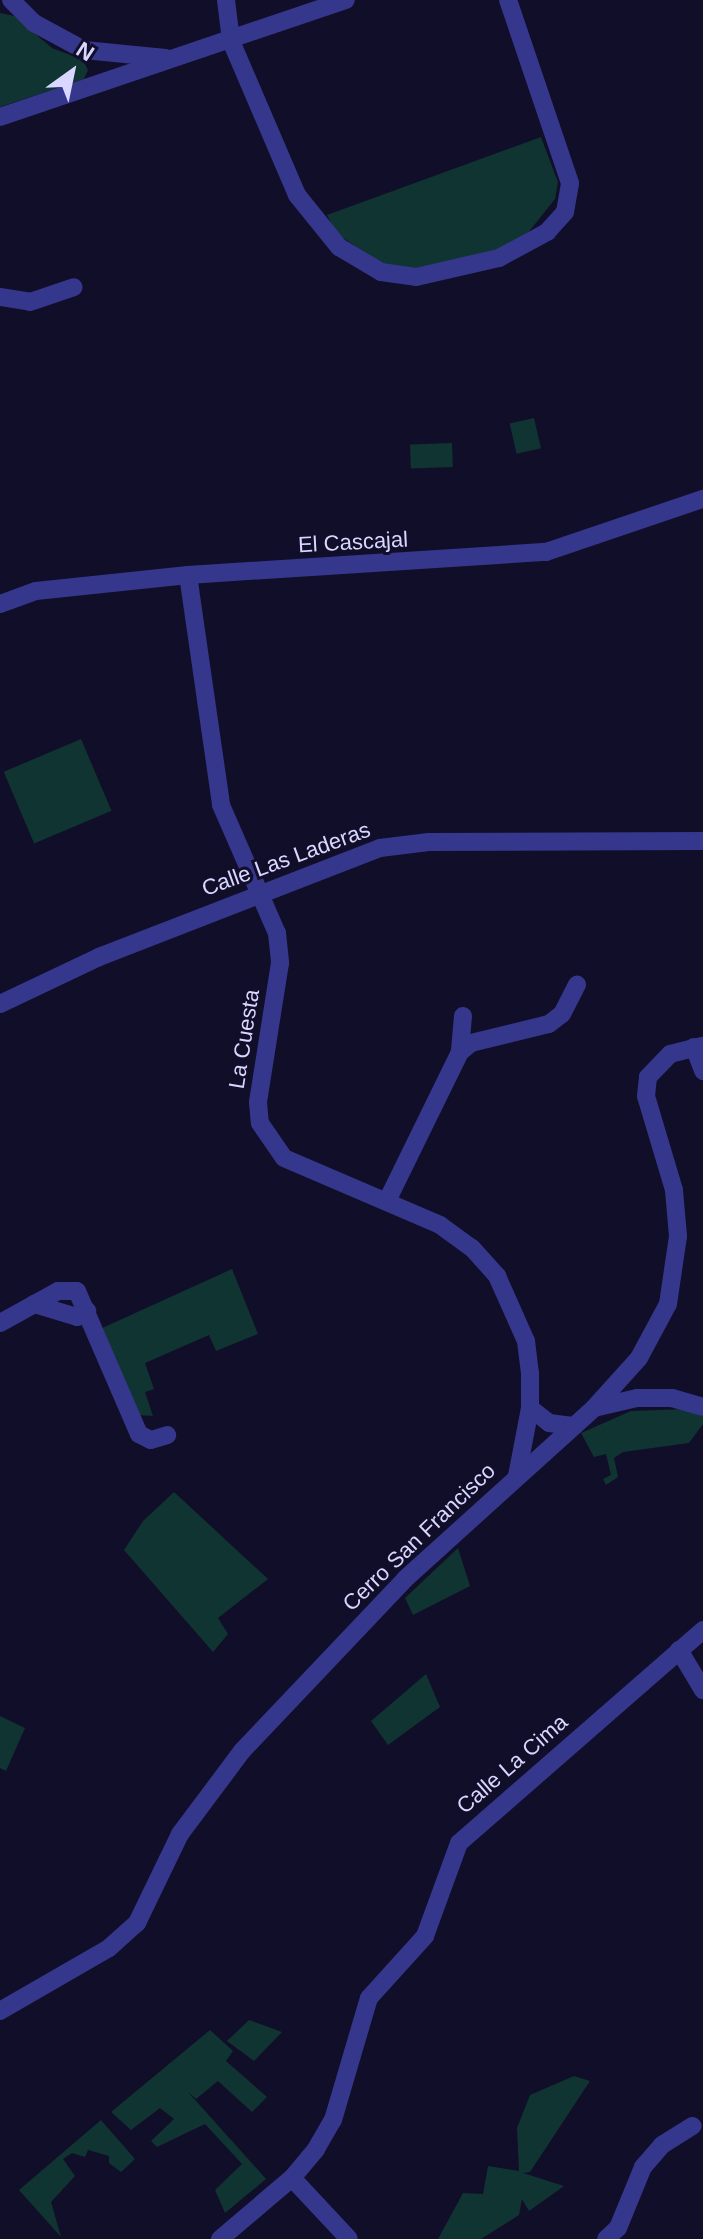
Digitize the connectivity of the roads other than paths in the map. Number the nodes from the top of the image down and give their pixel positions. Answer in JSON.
{"nodes":[{"id":1,"x":11,"y":0,"type":"edge"},
{"id":2,"x":226,"y":0,"type":"edge"},
{"id":3,"x":346,"y":0,"type":"edge"},
{"id":4,"x":508,"y":0,"type":"edge"},
{"id":5,"x":231,"y":41,"type":"junction"},
{"id":6,"x":180,"y":59,"type":"junction"},
{"id":7,"x":0,"y":117,"type":"edge"},
{"id":8,"x":74,"y":287,"type":"dead end"},
{"id":9,"x":0,"y":297,"type":"edge"},
{"id":10,"x":703,"y":499,"type":"edge"},
{"id":11,"x":188,"y":575,"type":"junction"},
{"id":12,"x":0,"y":604,"type":"edge"},
{"id":13,"x":703,"y":841,"type":"edge"},
{"id":14,"x":260,"y":894,"type":"junction"},
{"id":15,"x":577,"y":985,"type":"dead end"},
{"id":16,"x":0,"y":1004,"type":"edge"},
{"id":17,"x":463,"y":1016,"type":"dead end"},
{"id":18,"x":698,"y":1046,"type":"edge"},
{"id":19,"x":460,"y":1052,"type":"junction"},
{"id":20,"x":703,"y":1071,"type":"edge"},
{"id":21,"x":387,"y":1201,"type":"junction"},
{"id":22,"x":34,"y":1304,"type":"junction"},
{"id":23,"x":87,"y":1311,"type":"junction"},
{"id":24,"x":0,"y":1323,"type":"edge"},
{"id":25,"x":703,"y":1407,"type":"edge"},
{"id":26,"x":530,"y":1408,"type":"junction"},
{"id":27,"x":594,"y":1408,"type":"junction"},
{"id":28,"x":573,"y":1426,"type":"junction"},
{"id":29,"x":167,"y":1435,"type":"dead end"},
{"id":30,"x":517,"y":1476,"type":"junction"},
{"id":31,"x":703,"y":1630,"type":"edge"},
{"id":32,"x":679,"y":1650,"type":"junction"},
{"id":33,"x":703,"y":1690,"type":"edge"},
{"id":34,"x":0,"y":2011,"type":"edge"},
{"id":35,"x":693,"y":2126,"type":"dead end"},
{"id":36,"x":292,"y":2178,"type":"junction"},
{"id":37,"x":220,"y":2239,"type":"edge"},
{"id":38,"x":349,"y":2239,"type":"edge"},
{"id":39,"x":606,"y":2239,"type":"edge"}],
"edges":[{"from":1,"to":6,"type":"street"},
{"from":2,"to":5,"type":"street"},
{"from":3,"to":5,"type":"street"},
{"from":4,"to":5,"type":"street"},
{"from":5,"to":6,"type":"street"},
{"from":6,"to":7,"type":"street"},
{"from":8,"to":9,"type":"street"},
{"from":10,"to":11,"type":"street","name":"El Cascajal"},
{"from":11,"to":12,"type":"street","name":"El Cascajal"},
{"from":11,"to":14,"type":"street","name":"La Cuesta"},
{"from":13,"to":14,"type":"street","name":"Calle Las Laderas"},
{"from":14,"to":16,"type":"street","name":"Calle Las Laderas"},
{"from":14,"to":21,"type":"street","name":"La Cuesta"},
{"from":15,"to":19,"type":"street"},
{"from":17,"to":19,"type":"street"},
{"from":18,"to":20,"type":"street"},
{"from":18,"to":27,"type":"street","name":"Cerro San Francisco"},
{"from":19,"to":21,"type":"street"},
{"from":21,"to":26,"type":"street","name":"La Cuesta"},
{"from":22,"to":23,"type":"street"},
{"from":22,"to":23,"type":"street"},
{"from":22,"to":24,"type":"street"},
{"from":23,"to":29,"type":"street"},
{"from":25,"to":27,"type":"street"},
{"from":26,"to":28,"type":"street"},
{"from":26,"to":30,"type":"street","name":"La Cuesta"},
{"from":27,"to":28,"type":"street","name":"Cerro San Francisco"},
{"from":28,"to":30,"type":"street","name":"Cerro San Francisco"},
{"from":30,"to":34,"type":"street","name":"Cerro San Francisco"},
{"from":31,"to":32,"type":"street","name":"Calle La Cima"},
{"from":32,"to":33,"type":"street"},
{"from":32,"to":36,"type":"street","name":"Calle La Cima"},
{"from":35,"to":39,"type":"street"},
{"from":36,"to":37,"type":"street","name":"Calle La Cima"},
{"from":36,"to":38,"type":"street"}]}
